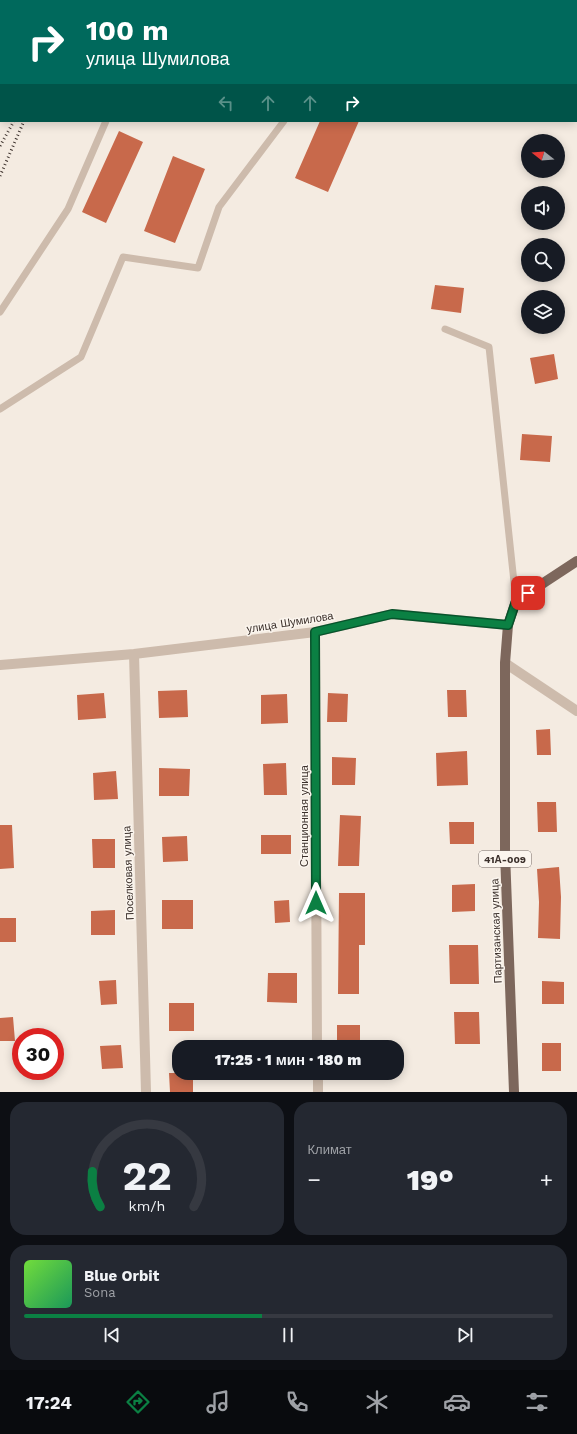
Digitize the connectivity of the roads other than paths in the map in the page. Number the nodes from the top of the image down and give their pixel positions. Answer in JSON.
{"nodes":[{"id":1,"x":106,"y":122,"type":"edge"},
{"id":2,"x":283,"y":122,"type":"edge"},
{"id":3,"x":0,"y":312,"type":"edge"},
{"id":4,"x":445,"y":329,"type":"dead end"},
{"id":5,"x":0,"y":409,"type":"edge"},
{"id":6,"x":577,"y":561,"type":"edge"},
{"id":7,"x":516,"y":601,"type":"junction"},
{"id":8,"x":508,"y":625,"type":"junction"},
{"id":9,"x":315,"y":632,"type":"junction"},
{"id":10,"x":134,"y":654,"type":"junction"},
{"id":11,"x":505,"y":663,"type":"junction"},
{"id":12,"x":0,"y":665,"type":"edge"},
{"id":13,"x":577,"y":711,"type":"edge"},
{"id":14,"x":318,"y":1040,"type":"edge"},
{"id":15,"x":318,"y":1080,"type":"edge"},
{"id":16,"x":146,"y":1092,"type":"edge"},
{"id":17,"x":318,"y":1092,"type":"edge"},
{"id":18,"x":514,"y":1092,"type":"edge"}],
"edges":[{"from":1,"to":3,"type":"lane"},
{"from":2,"to":5,"type":"lane"},
{"from":4,"to":7,"type":"lane"},
{"from":6,"to":7,"type":"main road"},
{"from":7,"to":8,"type":"main road"},
{"from":8,"to":9,"type":"street","name":"улица Шумилова"},
{"from":8,"to":11,"type":"main road","name":"Партизанская улица","number":"41А-009"},
{"from":9,"to":10,"type":"street","name":"улица Шумилова"},
{"from":9,"to":14,"type":"street","name":"Станционная улица"},
{"from":10,"to":12,"type":"street","name":"улица Шумилова"},
{"from":10,"to":16,"type":"street","name":"Поселковая улица"},
{"from":11,"to":13,"type":"street"},
{"from":11,"to":18,"type":"main road","name":"Партизанская улица","number":"41А-009"},
{"from":15,"to":17,"type":"street"}]}
